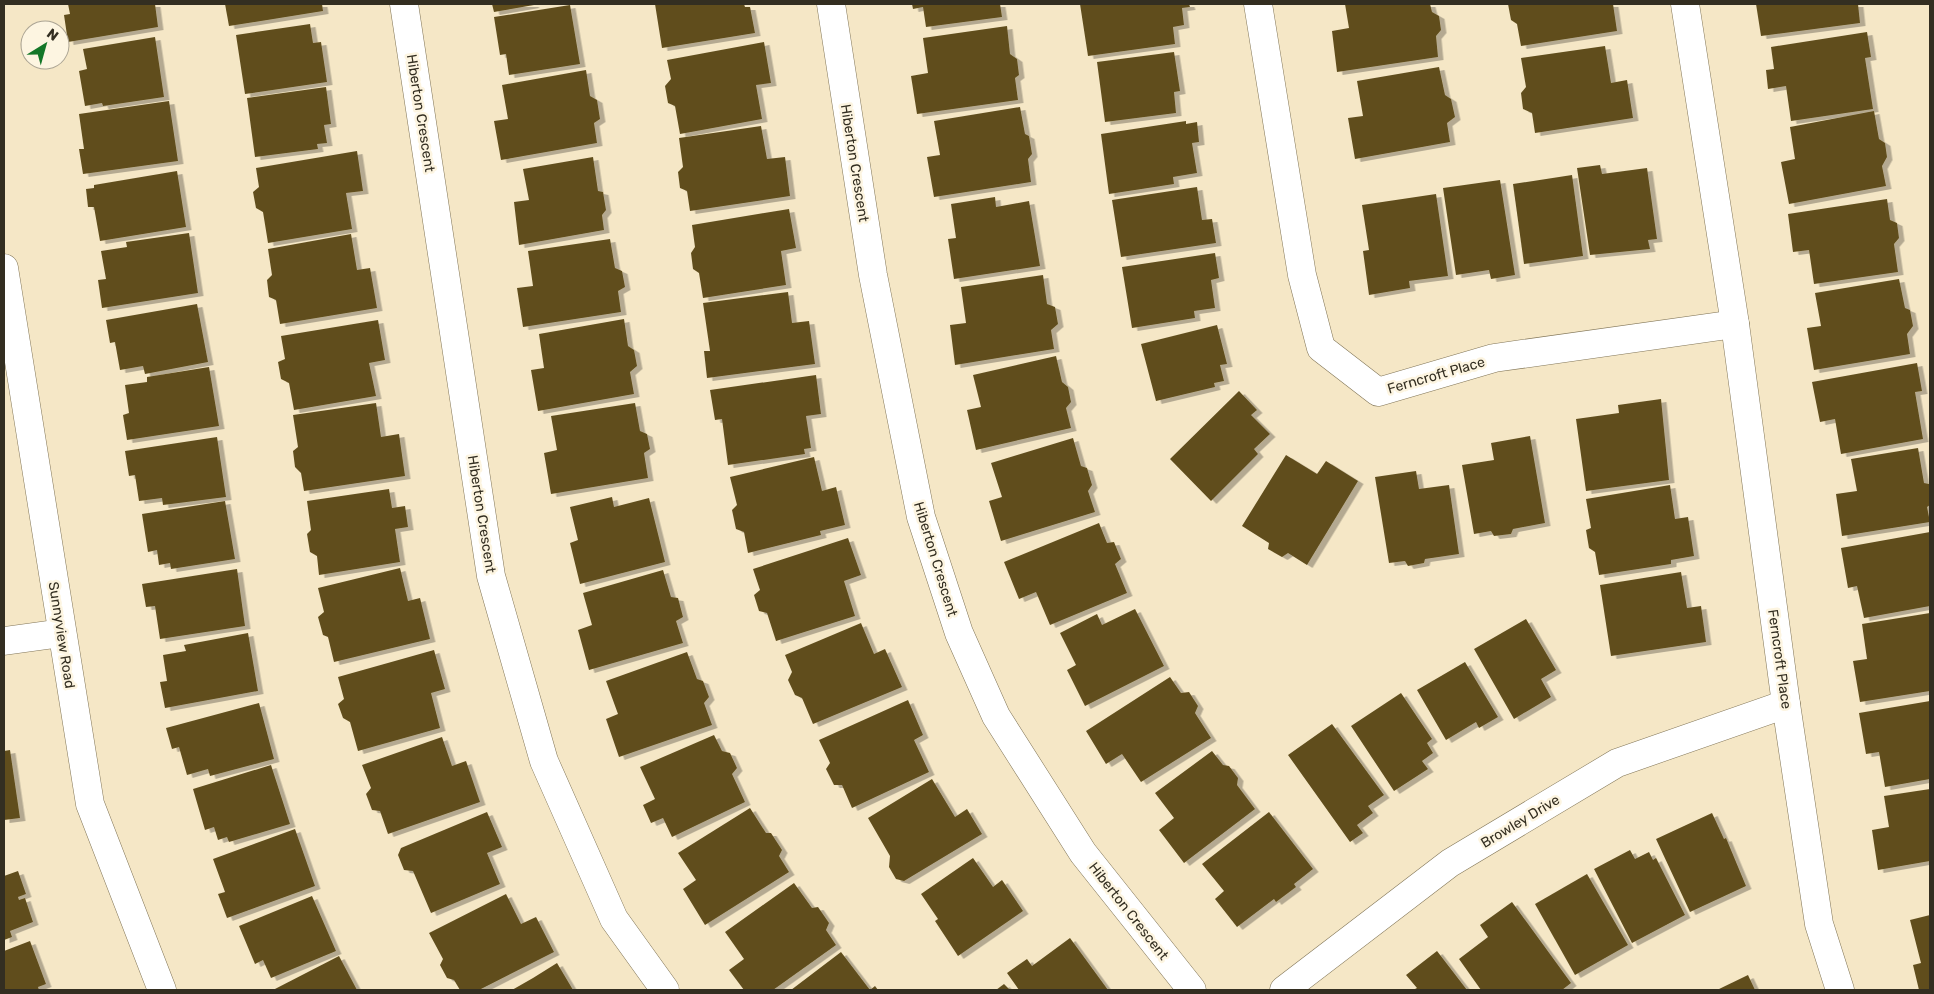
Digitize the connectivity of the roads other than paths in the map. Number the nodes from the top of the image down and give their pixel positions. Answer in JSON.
{"nodes":[{"id":1,"x":404,"y":4,"type":"edge"},
{"id":2,"x":831,"y":4,"type":"edge"},
{"id":3,"x":1258,"y":4,"type":"edge"},
{"id":4,"x":1685,"y":4,"type":"edge"},
{"id":5,"x":4,"y":268,"type":"edge"},
{"id":6,"x":1734,"y":324,"type":"junction"},
{"id":7,"x":62,"y":633,"type":"junction"},
{"id":8,"x":4,"y":641,"type":"edge"},
{"id":9,"x":1786,"y":704,"type":"junction"},
{"id":10,"x":162,"y":990,"type":"edge"},
{"id":11,"x":665,"y":990,"type":"edge"},
{"id":12,"x":1192,"y":990,"type":"edge"},
{"id":13,"x":1284,"y":990,"type":"edge"},
{"id":14,"x":1840,"y":990,"type":"edge"}],
"edges":[{"from":1,"to":11,"type":"street","name":"Hiberton Crescent"},
{"from":2,"to":12,"type":"street","name":"Hiberton Crescent"},
{"from":3,"to":6,"type":"street","name":"Ferncroft Place"},
{"from":4,"to":6,"type":"street","name":"Ferncroft Place"},
{"from":5,"to":7,"type":"street","name":"Sunnyview Road"},
{"from":6,"to":9,"type":"street","name":"Ferncroft Place"},
{"from":7,"to":8,"type":"street"},
{"from":7,"to":10,"type":"street","name":"Sunnyview Road"},
{"from":9,"to":13,"type":"street","name":"Browley Drive"},
{"from":9,"to":14,"type":"street","name":"Ferncroft Place"}]}
